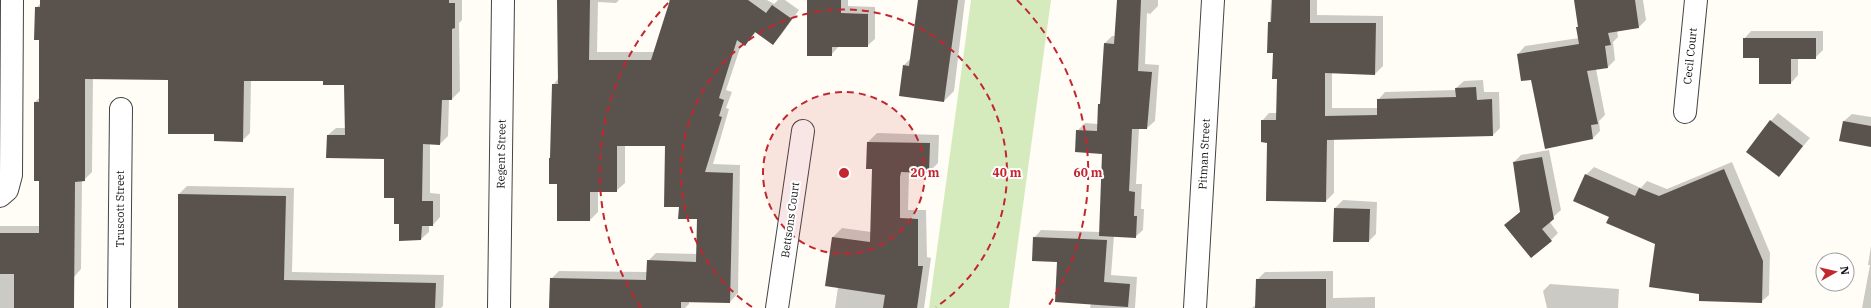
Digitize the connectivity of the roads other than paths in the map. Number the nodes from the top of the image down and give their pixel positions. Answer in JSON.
{"nodes":[{"id":1,"x":12,"y":0,"type":"edge"},
{"id":2,"x":503,"y":0,"type":"edge"},
{"id":3,"x":1213,"y":0,"type":"edge"},
{"id":4,"x":1696,"y":0,"type":"edge"},
{"id":5,"x":121,"y":109,"type":"dead end"},
{"id":6,"x":1685,"y":112,"type":"dead end"},
{"id":7,"x":803,"y":131,"type":"dead end"},
{"id":8,"x":0,"y":196,"type":"edge"},
{"id":9,"x":119,"y":308,"type":"edge"},
{"id":10,"x":499,"y":308,"type":"edge"},
{"id":11,"x":777,"y":308,"type":"edge"},
{"id":12,"x":1195,"y":308,"type":"edge"}],
"edges":[{"from":1,"to":8,"type":"street"},
{"from":2,"to":10,"type":"street","name":"Regent Street"},
{"from":3,"to":12,"type":"street","name":"Pitman Street"},
{"from":4,"to":6,"type":"street","name":"Cecil Court"},
{"from":5,"to":9,"type":"street","name":"Truscott Street"},
{"from":7,"to":11,"type":"street","name":"Bettsons Court"}]}
